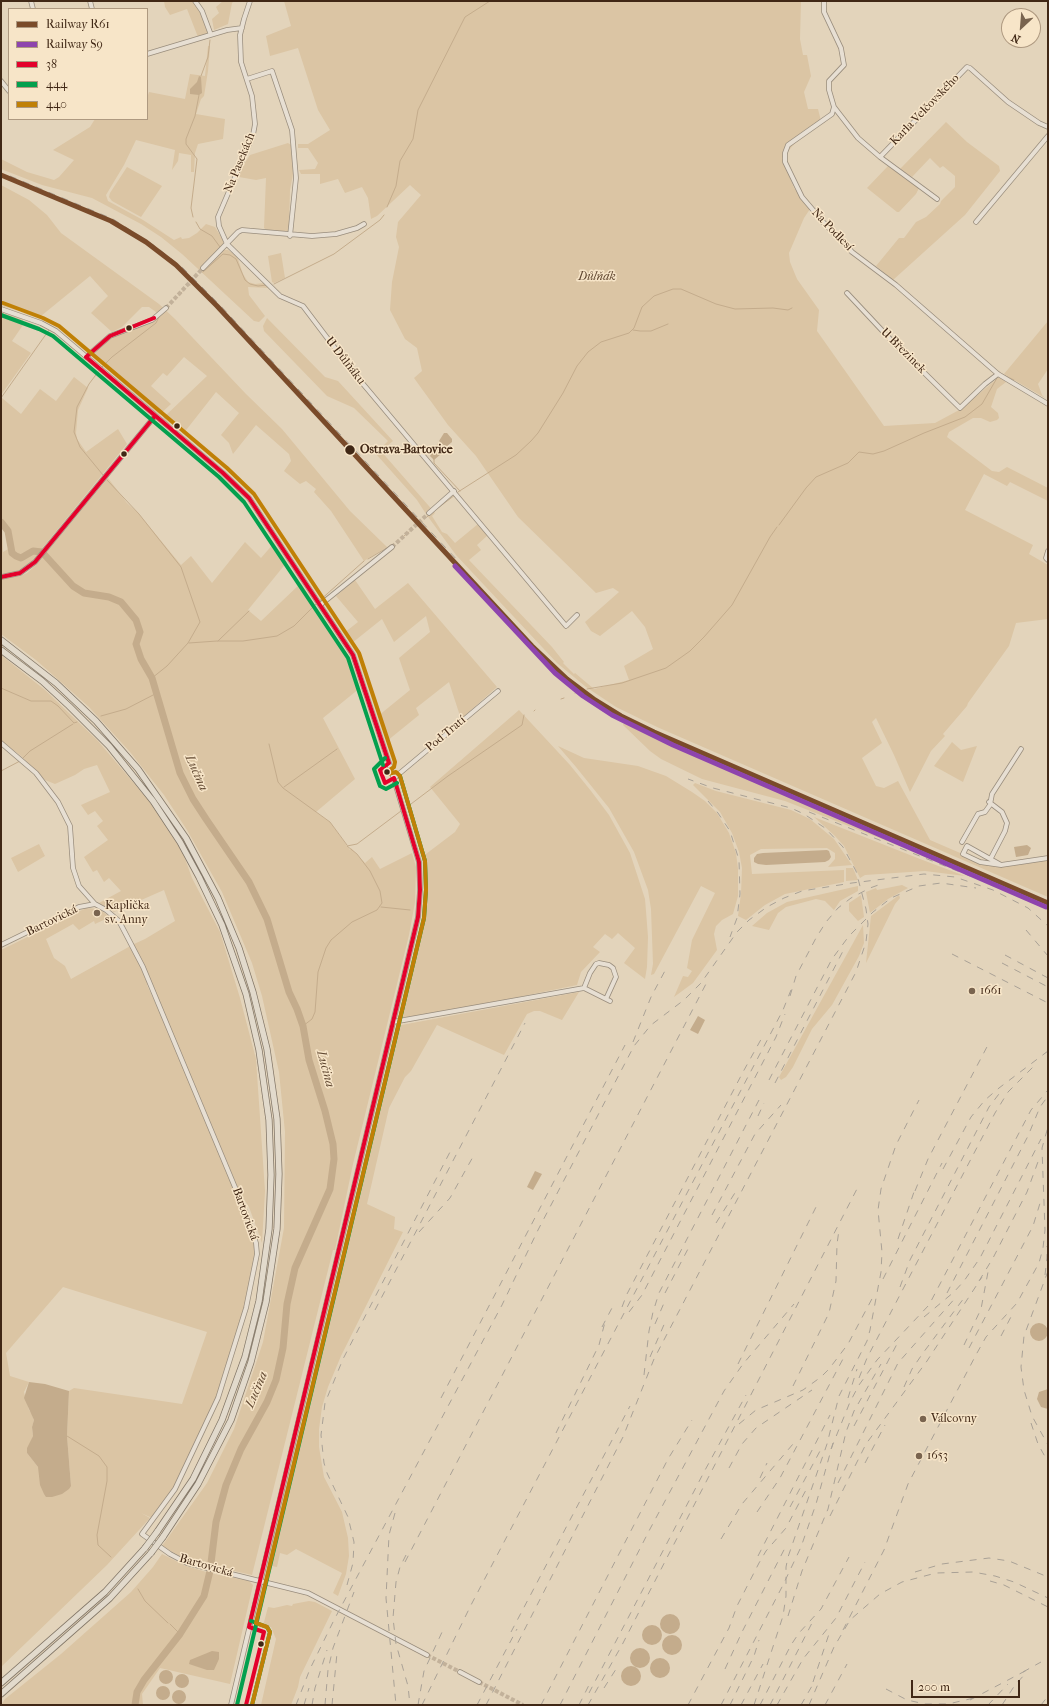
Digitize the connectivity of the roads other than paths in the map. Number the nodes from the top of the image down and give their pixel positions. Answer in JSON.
{"nodes":[{"id":1,"x":196,"y":1,"type":"edge"},
{"id":2,"x":250,"y":1,"type":"edge"},
{"id":3,"x":824,"y":1,"type":"edge"},
{"id":4,"x":242,"y":28,"type":"junction"},
{"id":5,"x":211,"y":35,"type":"junction"},
{"id":6,"x":148,"y":54,"type":"edge"},
{"id":7,"x":247,"y":79,"type":"junction"},
{"id":8,"x":1,"y":81,"type":"edge"},
{"id":9,"x":8,"y":90,"type":"edge"},
{"id":10,"x":834,"y":107,"type":"junction"},
{"id":11,"x":1048,"y":127,"type":"edge"},
{"id":12,"x":1048,"y":136,"type":"edge"},
{"id":13,"x":880,"y":157,"type":"junction"},
{"id":14,"x":937,"y":199,"type":"dead end"},
{"id":15,"x":976,"y":222,"type":"dead end"},
{"id":16,"x":364,"y":224,"type":"dead end"},
{"id":17,"x":290,"y":236,"type":"junction"},
{"id":18,"x":227,"y":244,"type":"junction"},
{"id":19,"x":203,"y":268,"type":"tunnel mouth"},
{"id":20,"x":847,"y":293,"type":"dead end"},
{"id":21,"x":166,"y":308,"type":"tunnel mouth"},
{"id":22,"x":1,"y":309,"type":"edge"},
{"id":23,"x":86,"y":357,"type":"junction"},
{"id":24,"x":998,"y":374,"type":"junction"},
{"id":25,"x":1048,"y":404,"type":"edge"},
{"id":26,"x":155,"y":416,"type":"junction"},
{"id":27,"x":454,"y":491,"type":"junction"},
{"id":28,"x":429,"y":514,"type":"tunnel mouth"},
{"id":29,"x":392,"y":547,"type":"tunnel mouth"},
{"id":30,"x":1048,"y":551,"type":"edge"},
{"id":31,"x":1047,"y":559,"type":"edge"},
{"id":32,"x":1,"y":577,"type":"edge"},
{"id":33,"x":320,"y":604,"type":"junction"},
{"id":34,"x":577,"y":615,"type":"dead end"},
{"id":35,"x":1,"y":640,"type":"edge"},
{"id":36,"x":1,"y":650,"type":"edge"},
{"id":37,"x":498,"y":691,"type":"dead end"},
{"id":38,"x":1,"y":743,"type":"edge"},
{"id":39,"x":1021,"y":749,"type":"dead end"},
{"id":40,"x":394,"y":778,"type":"junction"},
{"id":41,"x":990,"y":802,"type":"junction"},
{"id":42,"x":962,"y":842,"type":"dead end"},
{"id":43,"x":990,"y":858,"type":"junction"},
{"id":44,"x":1048,"y":858,"type":"edge"},
{"id":45,"x":1001,"y":865,"type":"junction"},
{"id":46,"x":95,"y":904,"type":"junction"},
{"id":47,"x":1,"y":945,"type":"edge"},
{"id":48,"x":584,"y":988,"type":"junction"},
{"id":49,"x":393,"y":1022,"type":"junction"},
{"id":50,"x":260,"y":1581,"type":"junction"},
{"id":51,"x":427,"y":1655,"type":"tunnel mouth"},
{"id":52,"x":460,"y":1672,"type":"tunnel mouth"},
{"id":53,"x":479,"y":1682,"type":"tunnel mouth"},
{"id":54,"x":1,"y":1684,"type":"edge"},
{"id":55,"x":1,"y":1694,"type":"edge"},
{"id":56,"x":231,"y":1705,"type":"edge"}],
"edges":[{"from":1,"to":5,"type":"street"},
{"from":2,"to":4,"type":"street","name":"Na Pasekách"},
{"from":3,"to":10,"type":"street"},
{"from":4,"to":5,"type":"street"},
{"from":4,"to":7,"type":"street","name":"Na Pasekách"},
{"from":5,"to":6,"type":"street"},
{"from":7,"to":17,"type":"street"},
{"from":7,"to":18,"type":"street","name":"Na Pasekách"},
{"from":8,"to":9,"type":"street"},
{"from":10,"to":13,"type":"street","name":"Karla Velčovského"},
{"from":10,"to":24,"type":"street","name":"Na Podlesí"},
{"from":11,"to":13,"type":"street","name":"Karla Velčovského"},
{"from":12,"to":15,"type":"street"},
{"from":13,"to":14,"type":"street","name":"Karla Velčovského"},
{"from":16,"to":17,"type":"street"},
{"from":17,"to":18,"type":"street"},
{"from":18,"to":19,"type":"street"},
{"from":18,"to":27,"type":"street","name":"U Důlňáku"},
{"from":20,"to":24,"type":"street","name":"U Březinek"},
{"from":21,"to":23,"type":"street"},
{"from":22,"to":23,"type":"street"},
{"from":23,"to":26,"type":"street"},
{"from":24,"to":25,"type":"street","name":"Na Podlesí"},
{"from":26,"to":32,"type":"street"},
{"from":26,"to":33,"type":"street"},
{"from":27,"to":28,"type":"street"},
{"from":27,"to":34,"type":"street","name":"U Důlňáku"},
{"from":29,"to":33,"type":"street"},
{"from":30,"to":31,"type":"street"},
{"from":33,"to":40,"type":"street"},
{"from":35,"to":55,"type":"highway","bridge":true},
{"from":36,"to":54,"type":"highway","bridge":true},
{"from":37,"to":40,"type":"street","name":"Pod Tratí"},
{"from":38,"to":46,"type":"street"},
{"from":39,"to":41,"type":"street"},
{"from":40,"to":49,"type":"street"},
{"from":41,"to":42,"type":"street"},
{"from":41,"to":43,"type":"street"},
{"from":43,"to":45,"type":"street"},
{"from":43,"to":45,"type":"street"},
{"from":44,"to":45,"type":"street"},
{"from":46,"to":47,"type":"street","name":"Bartovická"},
{"from":46,"to":50,"type":"street","name":"Bartovická"},
{"from":48,"to":48,"type":"street"},
{"from":48,"to":49,"type":"street"},
{"from":49,"to":50,"type":"street"},
{"from":50,"to":51,"type":"street","name":"Bartovická"},
{"from":50,"to":56,"type":"street"},
{"from":52,"to":53,"type":"street"}]}
